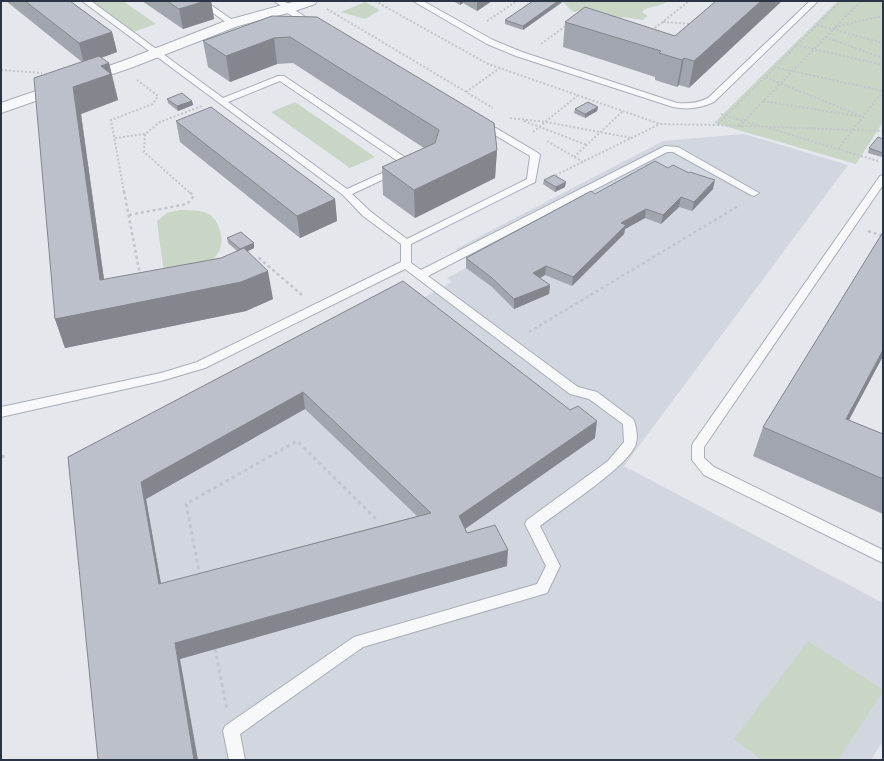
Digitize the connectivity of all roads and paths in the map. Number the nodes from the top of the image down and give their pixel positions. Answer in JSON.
{"nodes":[{"id":1,"x":86,"y":1,"type":"edge"},
{"id":2,"x":200,"y":1,"type":"edge"},
{"id":3,"x":310,"y":1,"type":"edge"},
{"id":4,"x":417,"y":1,"type":"edge"},
{"id":5,"x":517,"y":1,"type":"edge"},
{"id":6,"x":689,"y":1,"type":"edge"},
{"id":7,"x":814,"y":1,"type":"edge"},
{"id":8,"x":841,"y":1,"type":"edge"},
{"id":9,"x":861,"y":1,"type":"edge"},
{"id":10,"x":285,"y":6,"type":"edge"},
{"id":11,"x":325,"y":8,"type":"dead end"},
{"id":12,"x":883,"y":16,"type":"edge"},
{"id":13,"x":696,"y":20,"type":"edge"},
{"id":14,"x":795,"y":20,"type":"junction"},
{"id":15,"x":662,"y":22,"type":"junction"},
{"id":16,"x":233,"y":23,"type":"junction"},
{"id":17,"x":572,"y":24,"type":"edge"},
{"id":18,"x":691,"y":24,"type":"junction"},
{"id":19,"x":816,"y":25,"type":"junction"},
{"id":20,"x":320,"y":28,"type":"edge"},
{"id":21,"x":686,"y":29,"type":"edge"},
{"id":22,"x":834,"y":29,"type":"junction"},
{"id":23,"x":471,"y":31,"type":"junction"},
{"id":24,"x":657,"y":34,"type":"edge"},
{"id":25,"x":825,"y":37,"type":"junction"},
{"id":26,"x":774,"y":40,"type":"junction"},
{"id":27,"x":883,"y":43,"type":"edge"},
{"id":28,"x":797,"y":45,"type":"junction"},
{"id":29,"x":814,"y":49,"type":"junction"},
{"id":30,"x":155,"y":52,"type":"junction"},
{"id":31,"x":522,"y":55,"type":"junction"},
{"id":32,"x":883,"y":58,"type":"edge"},
{"id":33,"x":751,"y":62,"type":"junction"},
{"id":34,"x":883,"y":65,"type":"edge"},
{"id":35,"x":120,"y":67,"type":"junction"},
{"id":36,"x":744,"y":68,"type":"junction"},
{"id":37,"x":774,"y":68,"type":"junction"},
{"id":38,"x":792,"y":71,"type":"junction"},
{"id":39,"x":765,"y":77,"type":"junction"},
{"id":40,"x":596,"y":80,"type":"junction"},
{"id":41,"x":780,"y":83,"type":"junction"},
{"id":42,"x":883,"y":91,"type":"edge"},
{"id":43,"x":466,"y":92,"type":"junction"},
{"id":44,"x":222,"y":100,"type":"junction"},
{"id":45,"x":763,"y":101,"type":"junction"},
{"id":46,"x":702,"y":105,"type":"junction"},
{"id":47,"x":1,"y":108,"type":"edge"},
{"id":48,"x":497,"y":111,"type":"dead end"},
{"id":49,"x":623,"y":111,"type":"dead end"},
{"id":50,"x":726,"y":116,"type":"junction"},
{"id":51,"x":863,"y":117,"type":"junction"},
{"id":52,"x":475,"y":119,"type":"edge"},
{"id":53,"x":520,"y":119,"type":"junction"},
{"id":54,"x":744,"y":121,"type":"junction"},
{"id":55,"x":516,"y":122,"type":"dead end"},
{"id":56,"x":546,"y":122,"type":"junction"},
{"id":57,"x":660,"y":124,"type":"dead end"},
{"id":58,"x":739,"y":126,"type":"junction"},
{"id":59,"x":540,"y":127,"type":"junction"},
{"id":60,"x":765,"y":127,"type":"junction"},
{"id":61,"x":527,"y":129,"type":"dead end"},
{"id":62,"x":853,"y":130,"type":"junction"},
{"id":63,"x":883,"y":131,"type":"edge"},
{"id":64,"x":601,"y":132,"type":"junction"},
{"id":65,"x":145,"y":134,"type":"junction"},
{"id":66,"x":115,"y":138,"type":"junction"},
{"id":67,"x":632,"y":138,"type":"junction"},
{"id":68,"x":547,"y":140,"type":"dead end"},
{"id":69,"x":587,"y":145,"type":"junction"},
{"id":70,"x":838,"y":149,"type":"junction"},
{"id":71,"x":574,"y":157,"type":"junction"},
{"id":72,"x":583,"y":162,"type":"junction"},
{"id":73,"x":883,"y":163,"type":"edge"},
{"id":74,"x":551,"y":178,"type":"edge"},
{"id":75,"x":883,"y":178,"type":"edge"},
{"id":76,"x":346,"y":193,"type":"junction"},
{"id":77,"x":754,"y":193,"type":"joint"},
{"id":78,"x":129,"y":216,"type":"junction"},
{"id":79,"x":406,"y":243,"type":"junction"},
{"id":80,"x":252,"y":260,"type":"edge"},
{"id":81,"x":406,"y":264,"type":"junction"},
{"id":82,"x":421,"y":275,"type":"junction"},
{"id":83,"x":141,"y":280,"type":"edge"},
{"id":84,"x":317,"y":308,"type":"junction"},
{"id":85,"x":524,"y":328,"type":"dead end"},
{"id":86,"x":1,"y":412,"type":"edge"},
{"id":87,"x":6,"y":456,"type":"dead end"},
{"id":88,"x":1,"y":457,"type":"edge"},
{"id":89,"x":377,"y":520,"type":"dead end"},
{"id":90,"x":883,"y":557,"type":"edge"},
{"id":91,"x":202,"y":583,"type":"edge"},
{"id":92,"x":215,"y":649,"type":"edge"},
{"id":93,"x":231,"y":731,"type":"junction"},
{"id":94,"x":237,"y":760,"type":"edge"}],
"edges":[{"from":1,"to":30,"type":"lane"},
{"from":2,"to":16,"type":"lane"},
{"from":3,"to":10,"type":"street"},
{"from":4,"to":23,"type":"lane"},
{"from":5,"to":23,"type":"path"},
{"from":6,"to":15,"type":"path"},
{"from":7,"to":14,"type":"lane"},
{"from":8,"to":19,"type":"path"},
{"from":9,"to":22,"type":"path"},
{"from":10,"to":16,"type":"street"},
{"from":10,"to":20,"type":"lane"},
{"from":11,"to":43,"type":"path"},
{"from":12,"to":22,"type":"path"},
{"from":13,"to":18,"type":"path"},
{"from":14,"to":19,"type":"path"},
{"from":14,"to":26,"type":"lane"},
{"from":15,"to":18,"type":"path"},
{"from":15,"to":24,"type":"path"},
{"from":16,"to":30,"type":"street"},
{"from":17,"to":31,"type":"path"},
{"from":18,"to":21,"type":"path"},
{"from":19,"to":22,"type":"path"},
{"from":19,"to":28,"type":"path"},
{"from":22,"to":25,"type":"path"},
{"from":22,"to":27,"type":"path"},
{"from":23,"to":31,"type":"lane"},
{"from":25,"to":29,"type":"path"},
{"from":25,"to":32,"type":"path"},
{"from":26,"to":28,"type":"path"},
{"from":26,"to":33,"type":"lane"},
{"from":28,"to":29,"type":"path"},
{"from":28,"to":37,"type":"path"},
{"from":29,"to":34,"type":"path"},
{"from":29,"to":38,"type":"path"},
{"from":30,"to":35,"type":"street"},
{"from":30,"to":44,"type":"lane"},
{"from":31,"to":40,"type":"lane"},
{"from":31,"to":43,"type":"path"},
{"from":33,"to":36,"type":"lane"},
{"from":33,"to":37,"type":"path"},
{"from":35,"to":47,"type":"street"},
{"from":35,"to":66,"type":"path"},
{"from":36,"to":39,"type":"path"},
{"from":36,"to":46,"type":"lane"},
{"from":37,"to":38,"type":"path"},
{"from":37,"to":39,"type":"path"},
{"from":38,"to":41,"type":"path"},
{"from":38,"to":42,"type":"path"},
{"from":39,"to":41,"type":"path"},
{"from":39,"to":50,"type":"path"},
{"from":40,"to":46,"type":"lane"},
{"from":40,"to":56,"type":"path"},
{"from":41,"to":45,"type":"path"},
{"from":41,"to":51,"type":"path"},
{"from":42,"to":51,"type":"path"},
{"from":43,"to":48,"type":"path"},
{"from":44,"to":65,"type":"path"},
{"from":44,"to":76,"type":"lane"},
{"from":44,"to":76,"type":"lane"},
{"from":45,"to":51,"type":"path"},
{"from":45,"to":54,"type":"path"},
{"from":46,"to":50,"type":"path"},
{"from":49,"to":64,"type":"path"},
{"from":50,"to":54,"type":"path"},
{"from":50,"to":58,"type":"path"},
{"from":51,"to":62,"type":"path"},
{"from":52,"to":79,"type":"lane"},
{"from":53,"to":55,"type":"path"},
{"from":53,"to":56,"type":"path"},
{"from":53,"to":59,"type":"path"},
{"from":54,"to":58,"type":"path"},
{"from":54,"to":60,"type":"path"},
{"from":56,"to":59,"type":"path"},
{"from":56,"to":64,"type":"path"},
{"from":57,"to":67,"type":"path"},
{"from":58,"to":60,"type":"path"},
{"from":59,"to":61,"type":"path"},
{"from":59,"to":69,"type":"path"},
{"from":60,"to":62,"type":"path"},
{"from":60,"to":70,"type":"path"},
{"from":62,"to":63,"type":"path"},
{"from":62,"to":70,"type":"path"},
{"from":64,"to":67,"type":"path"},
{"from":64,"to":69,"type":"path"},
{"from":65,"to":66,"type":"path"},
{"from":65,"to":78,"type":"path"},
{"from":66,"to":78,"type":"path"},
{"from":67,"to":72,"type":"path"},
{"from":68,"to":71,"type":"path"},
{"from":69,"to":71,"type":"path"},
{"from":70,"to":73,"type":"path"},
{"from":71,"to":72,"type":"path"},
{"from":72,"to":74,"type":"path"},
{"from":75,"to":90,"type":"lane"},
{"from":76,"to":79,"type":"lane"},
{"from":77,"to":82,"type":"lane"},
{"from":77,"to":85,"type":"path"},
{"from":78,"to":83,"type":"path"},
{"from":79,"to":81,"type":"lane"},
{"from":80,"to":84,"type":"path"},
{"from":81,"to":82,"type":"lane"},
{"from":81,"to":84,"type":"lane"},
{"from":82,"to":93,"type":"lane"},
{"from":84,"to":86,"type":"lane"},
{"from":87,"to":88,"type":"path"},
{"from":89,"to":91,"type":"path"},
{"from":92,"to":93,"type":"path"},
{"from":93,"to":94,"type":"lane"}]}
